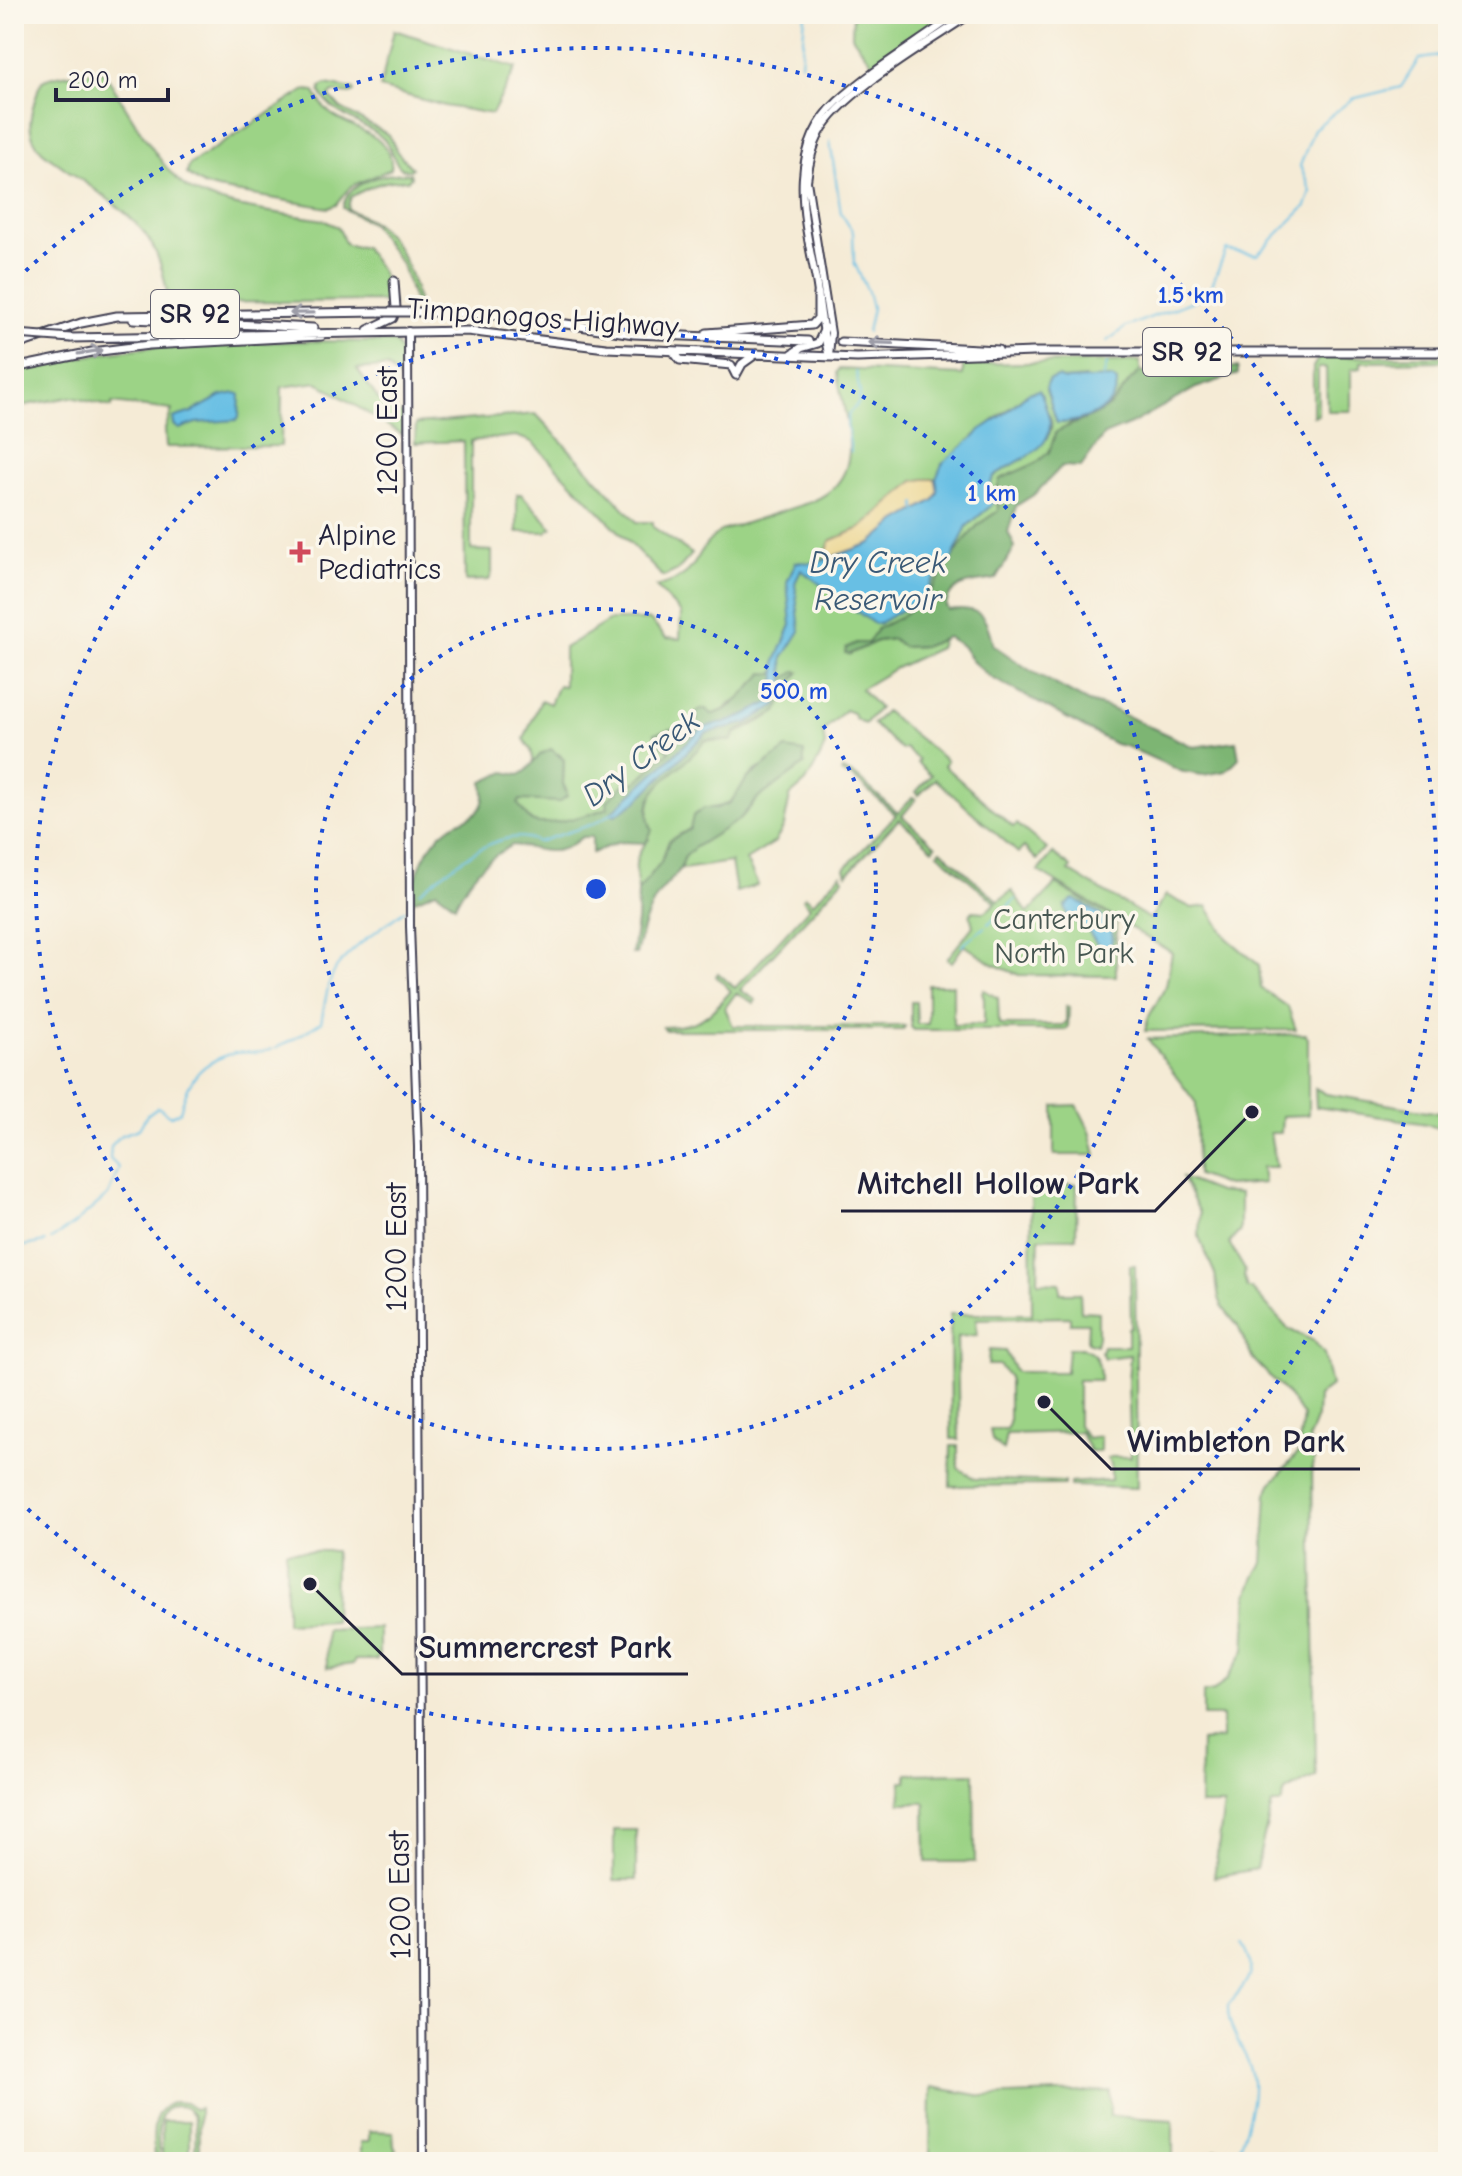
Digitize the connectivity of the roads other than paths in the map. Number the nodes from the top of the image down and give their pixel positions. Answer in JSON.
{"nodes":[{"id":1,"x":957,"y":14,"type":"edge"},
{"id":2,"x":971,"y":14,"type":"edge"},
{"id":3,"x":394,"y":281,"type":"dead end"},
{"id":4,"x":818,"y":294,"type":"junction"},
{"id":5,"x":66,"y":328,"type":"junction"},
{"id":6,"x":825,"y":328,"type":"junction"},
{"id":7,"x":408,"y":331,"type":"junction"},
{"id":8,"x":355,"y":332,"type":"junction"},
{"id":9,"x":365,"y":332,"type":"junction"},
{"id":10,"x":15,"y":333,"type":"edge"},
{"id":11,"x":663,"y":335,"type":"junction"},
{"id":12,"x":808,"y":341,"type":"dead end"},
{"id":13,"x":841,"y":342,"type":"dead end"},
{"id":14,"x":14,"y":346,"type":"edge"},
{"id":15,"x":673,"y":351,"type":"junction"},
{"id":16,"x":1033,"y":352,"type":"junction"},
{"id":17,"x":1448,"y":352,"type":"edge"},
{"id":18,"x":757,"y":354,"type":"junction"},
{"id":19,"x":791,"y":355,"type":"junction"},
{"id":20,"x":829,"y":357,"type":"junction"},
{"id":21,"x":14,"y":368,"type":"edge"},
{"id":22,"x":423,"y":2162,"type":"edge"}],
"edges":[{"from":1,"to":4,"type":"main road"},
{"from":2,"to":20,"type":"main road"},
{"from":3,"to":9,"type":"main road"},
{"from":4,"to":6,"type":"main road"},
{"from":4,"to":11,"type":"main road"},
{"from":5,"to":8,"type":"main road"},
{"from":11,"to":5,"type":"main road","number":"SR 92","one_way":true,"bridge":true},
{"from":5,"to":14,"type":"main road","number":"SR 92"},
{"from":6,"to":19,"type":"main road"},
{"from":6,"to":20,"type":"main road"},
{"from":7,"to":9,"type":"main road","name":"Timpanogos Highway","number":"SR 92"},
{"from":7,"to":15,"type":"main road","name":"Timpanogos Highway","number":"SR 92"},
{"from":7,"to":22,"type":"main road","name":"1200 East"},
{"from":8,"to":9,"type":"main road","name":"Timpanogos Highway","number":"SR 92"},
{"from":8,"to":10,"type":"main road","name":"Timpanogos Highway","number":"SR 92","bridge":true},
{"from":21,"to":8,"type":"main road","number":"SR 92","one_way":true},
{"from":11,"to":12,"type":"main road","number":"SR 92"},
{"from":16,"to":13,"type":"main road","number":"SR 92","one_way":true},
{"from":15,"to":18,"type":"main road","name":"Timpanogos Highway","number":"SR 92"},
{"from":15,"to":18,"type":"main road"},
{"from":16,"to":17,"type":"main road","number":"SR 92"},
{"from":16,"to":20,"type":"main road","number":"SR 92"},
{"from":18,"to":19,"type":"main road","name":"Timpanogos Highway","number":"SR 92"},
{"from":19,"to":20,"type":"main road","name":"Timpanogos Highway","number":"SR 92"}]}
